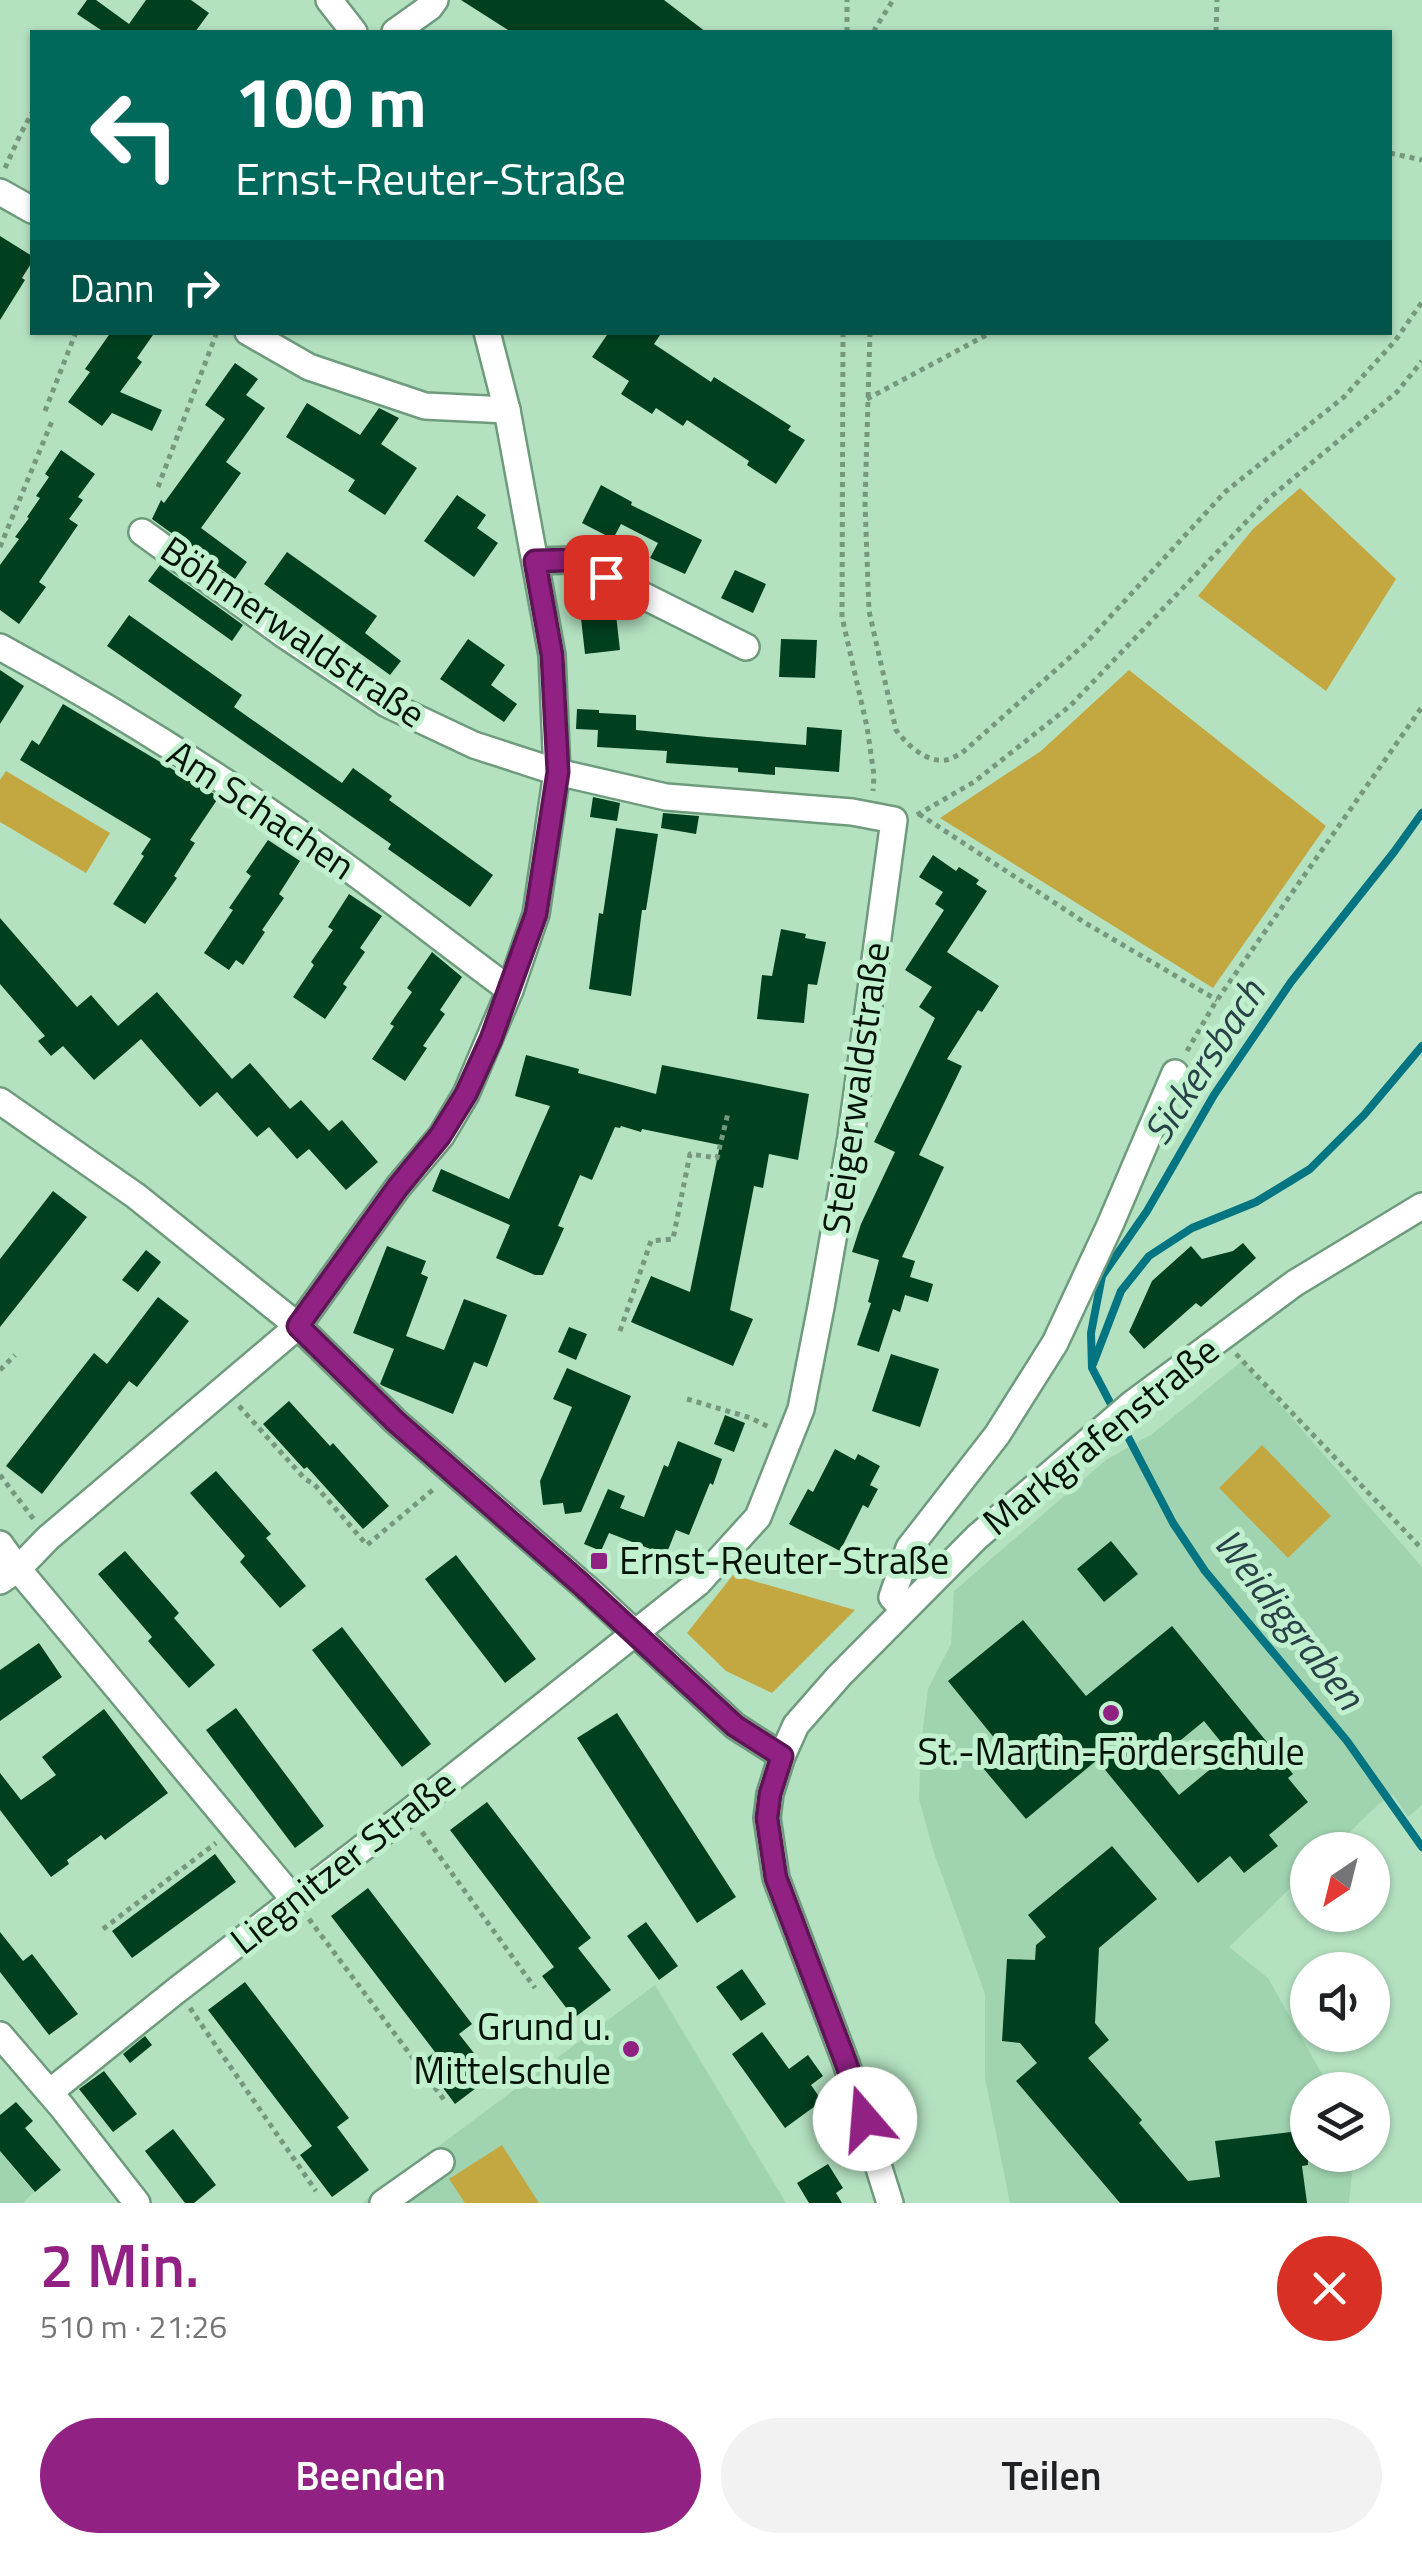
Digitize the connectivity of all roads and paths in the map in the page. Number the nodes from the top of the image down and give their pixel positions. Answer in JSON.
{"nodes":[{"id":1,"x":329,"y":0,"type":"edge"},
{"id":2,"x":434,"y":0,"type":"edge"},
{"id":3,"x":847,"y":0,"type":"edge"},
{"id":4,"x":893,"y":0,"type":"edge"},
{"id":5,"x":1218,"y":0,"type":"edge"},
{"id":6,"x":352,"y":30,"type":"edge"},
{"id":7,"x":398,"y":30,"type":"edge"},
{"id":8,"x":847,"y":30,"type":"edge"},
{"id":9,"x":876,"y":30,"type":"edge"},
{"id":10,"x":1216,"y":30,"type":"edge"},
{"id":11,"x":30,"y":116,"type":"edge"},
{"id":12,"x":1392,"y":154,"type":"edge"},
{"id":13,"x":1422,"y":160,"type":"edge"},
{"id":14,"x":0,"y":180,"type":"edge"},
{"id":15,"x":0,"y":192,"type":"edge"},
{"id":16,"x":30,"y":209,"type":"edge"},
{"id":17,"x":1422,"y":302,"type":"edge"},
{"id":18,"x":75,"y":335,"type":"edge"},
{"id":19,"x":215,"y":335,"type":"edge"},
{"id":20,"x":253,"y":335,"type":"edge"},
{"id":21,"x":488,"y":335,"type":"edge"},
{"id":22,"x":843,"y":335,"type":"edge"},
{"id":23,"x":870,"y":335,"type":"edge"},
{"id":24,"x":986,"y":335,"type":"edge"},
{"id":25,"x":1422,"y":361,"type":"edge"},
{"id":26,"x":867,"y":399,"type":"junction"},
{"id":27,"x":507,"y":410,"type":"junction"},
{"id":28,"x":45,"y":411,"type":"dead end"},
{"id":29,"x":52,"y":421,"type":"dead end"},
{"id":30,"x":158,"y":488,"type":"dead end"},
{"id":31,"x":142,"y":532,"type":"dead end"},
{"id":32,"x":0,"y":547,"type":"edge"},
{"id":33,"x":535,"y":561,"type":"junction"},
{"id":34,"x":0,"y":647,"type":"edge"},
{"id":35,"x":746,"y":647,"type":"dead end"},
{"id":36,"x":1422,"y":707,"type":"edge"},
{"id":37,"x":558,"y":772,"type":"junction"},
{"id":38,"x":895,"y":817,"type":"junction"},
{"id":39,"x":510,"y":990,"type":"junction"},
{"id":40,"x":1216,"y":1000,"type":"junction"},
{"id":41,"x":1174,"y":1073,"type":"joint"},
{"id":42,"x":0,"y":1101,"type":"edge"},
{"id":43,"x":728,"y":1113,"type":"dead end"},
{"id":44,"x":1422,"y":1206,"type":"edge"},
{"id":45,"x":298,"y":1326,"type":"junction"},
{"id":46,"x":620,"y":1330,"type":"dead end"},
{"id":47,"x":1222,"y":1336,"type":"junction"},
{"id":48,"x":15,"y":1355,"type":"dead end"},
{"id":49,"x":0,"y":1370,"type":"edge"},
{"id":50,"x":223,"y":1389,"type":"junction"},
{"id":51,"x":687,"y":1399,"type":"dead end"},
{"id":52,"x":791,"y":1438,"type":"junction"},
{"id":53,"x":455,"y":1472,"type":"junction"},
{"id":54,"x":0,"y":1476,"type":"edge"},
{"id":55,"x":48,"y":1538,"type":"junction"},
{"id":56,"x":0,"y":1544,"type":"edge"},
{"id":57,"x":1422,"y":1549,"type":"edge"},
{"id":58,"x":9,"y":1575,"type":"edge"},
{"id":59,"x":904,"y":1610,"type":"junction"},
{"id":60,"x":636,"y":1633,"type":"junction"},
{"id":61,"x":782,"y":1756,"type":"junction"},
{"id":62,"x":408,"y":1814,"type":"junction"},
{"id":63,"x":235,"y":1829,"type":"junction"},
{"id":64,"x":294,"y":1901,"type":"junction"},
{"id":65,"x":103,"y":1928,"type":"dead end"},
{"id":66,"x":534,"y":1988,"type":"dead end"},
{"id":67,"x":177,"y":1990,"type":"junction"},
{"id":68,"x":4,"y":2049,"type":"edge"},
{"id":69,"x":56,"y":2100,"type":"junction"},
{"id":70,"x":446,"y":2101,"type":"dead end"},
{"id":71,"x":441,"y":2162,"type":"dead end"},
{"id":72,"x":316,"y":2191,"type":"dead end"},
{"id":73,"x":137,"y":2203,"type":"edge"},
{"id":74,"x":383,"y":2203,"type":"edge"},
{"id":75,"x":890,"y":2203,"type":"edge"}],
"edges":[{"from":1,"to":6,"type":"street"},
{"from":2,"to":7,"type":"street"},
{"from":3,"to":8,"type":"path"},
{"from":4,"to":9,"type":"path"},
{"from":5,"to":10,"type":"path"},
{"from":11,"to":14,"type":"path"},
{"from":12,"to":13,"type":"path"},
{"from":15,"to":16,"type":"street"},
{"from":17,"to":26,"type":"path"},
{"from":18,"to":28,"type":"path"},
{"from":19,"to":30,"type":"path"},
{"from":20,"to":27,"type":"street"},
{"from":21,"to":27,"type":"street"},
{"from":22,"to":38,"type":"path"},
{"from":23,"to":26,"type":"path"},
{"from":24,"to":26,"type":"path"},
{"from":25,"to":38,"type":"path"},
{"from":27,"to":33,"type":"street"},
{"from":29,"to":32,"type":"path"},
{"from":31,"to":37,"type":"street","name":"Böhmerwaldstraße"},
{"from":33,"to":35,"type":"street"},
{"from":33,"to":37,"type":"street"},
{"from":34,"to":39,"type":"street","name":"Am Schachen"},
{"from":36,"to":40,"type":"path"},
{"from":37,"to":38,"type":"street"},
{"from":37,"to":39,"type":"street"},
{"from":38,"to":40,"type":"path"},
{"from":38,"to":52,"type":"street","name":"Steigerwaldstraße"},
{"from":39,"to":45,"type":"street"},
{"from":40,"to":41,"type":"path"},
{"from":41,"to":59,"type":"street"},
{"from":42,"to":45,"type":"street"},
{"from":43,"to":46,"type":"path"},
{"from":44,"to":47,"type":"street","name":"Markgrafenstraße"},
{"from":45,"to":50,"type":"street"},
{"from":45,"to":53,"type":"street"},
{"from":47,"to":57,"type":"path"},
{"from":47,"to":59,"type":"street","name":"Markgrafenstraße"},
{"from":48,"to":49,"type":"path"},
{"from":50,"to":53,"type":"path"},
{"from":50,"to":55,"type":"street"},
{"from":51,"to":52,"type":"path"},
{"from":52,"to":60,"type":"street","name":"Steigerwaldstraße"},
{"from":53,"to":60,"type":"street"},
{"from":54,"to":55,"type":"path"},
{"from":55,"to":58,"type":"street"},
{"from":56,"to":58,"type":"street"},
{"from":58,"to":63,"type":"street"},
{"from":59,"to":61,"type":"street","name":"Markgrafenstraße"},
{"from":60,"to":61,"type":"street"},
{"from":60,"to":62,"type":"street","name":"Liegnitzer Straße"},
{"from":61,"to":75,"type":"street","name":"Markgrafenstraße"},
{"from":62,"to":64,"type":"street","name":"Liegnitzer Straße"},
{"from":62,"to":66,"type":"path"},
{"from":63,"to":64,"type":"street"},
{"from":63,"to":65,"type":"path"},
{"from":64,"to":67,"type":"street","name":"Liegnitzer Straße"},
{"from":64,"to":70,"type":"path"},
{"from":67,"to":69,"type":"street","name":"Liegnitzer Straße"},
{"from":67,"to":72,"type":"path"},
{"from":68,"to":69,"type":"street"},
{"from":69,"to":73,"type":"street"},
{"from":71,"to":74,"type":"street"}]}
